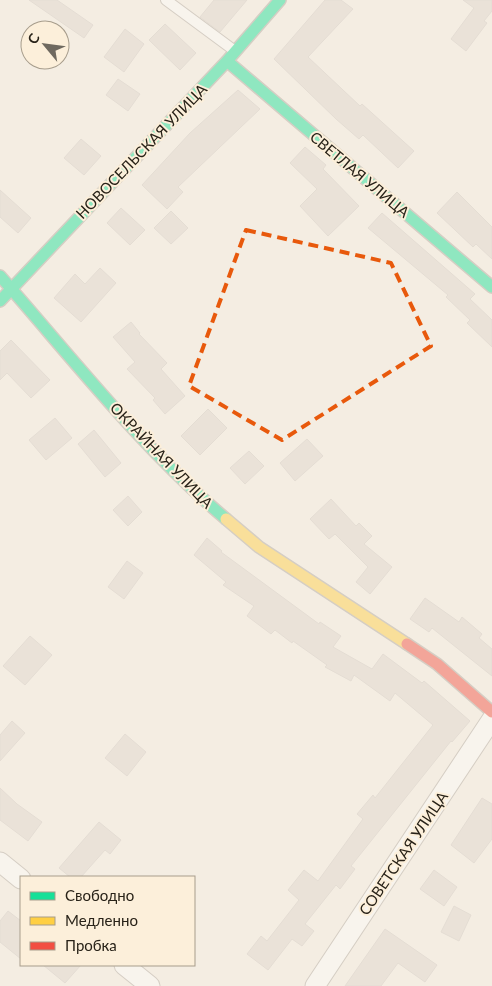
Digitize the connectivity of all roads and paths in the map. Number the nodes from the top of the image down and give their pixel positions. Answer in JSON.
{"nodes":[{"id":1,"x":166,"y":0,"type":"edge"},
{"id":2,"x":280,"y":0,"type":"edge"},
{"id":3,"x":236,"y":51,"type":"junction"},
{"id":4,"x":227,"y":62,"type":"junction"},
{"id":5,"x":0,"y":276,"type":"edge"},
{"id":6,"x":492,"y":287,"type":"edge"},
{"id":7,"x":10,"y":290,"type":"junction"},
{"id":8,"x":0,"y":301,"type":"edge"},
{"id":9,"x":492,"y":712,"type":"edge"},
{"id":10,"x":492,"y":719,"type":"edge"},
{"id":11,"x":0,"y":862,"type":"edge"},
{"id":12,"x":20,"y":879,"type":"edge"},
{"id":13,"x":125,"y":966,"type":"edge"},
{"id":14,"x":150,"y":986,"type":"edge"},
{"id":15,"x":315,"y":986,"type":"edge"}],
"edges":[{"from":1,"to":3,"type":"lane"},
{"from":2,"to":3,"type":"street","name":"НОВОСЕЛЬСКАЯ УЛИЦА"},
{"from":3,"to":4,"type":"street","name":"НОВОСЕЛЬСКАЯ УЛИЦА"},
{"from":4,"to":6,"type":"street","name":"СВЕТЛАЯ УЛИЦА"},
{"from":4,"to":7,"type":"street","name":"НОВОСЕЛЬСКАЯ УЛИЦА"},
{"from":5,"to":7,"type":"street","name":"ОКРАЙНАЯ УЛИЦА"},
{"from":7,"to":8,"type":"street","name":"НОВОСЕЛЬСКАЯ УЛИЦА"},
{"from":7,"to":9,"type":"street","name":"ОКРАЙНАЯ УЛИЦА"},
{"from":10,"to":15,"type":"street","name":"СОВЕТСКАЯ УЛИЦА"},
{"from":11,"to":12,"type":"street"},
{"from":13,"to":14,"type":"street"}]}
